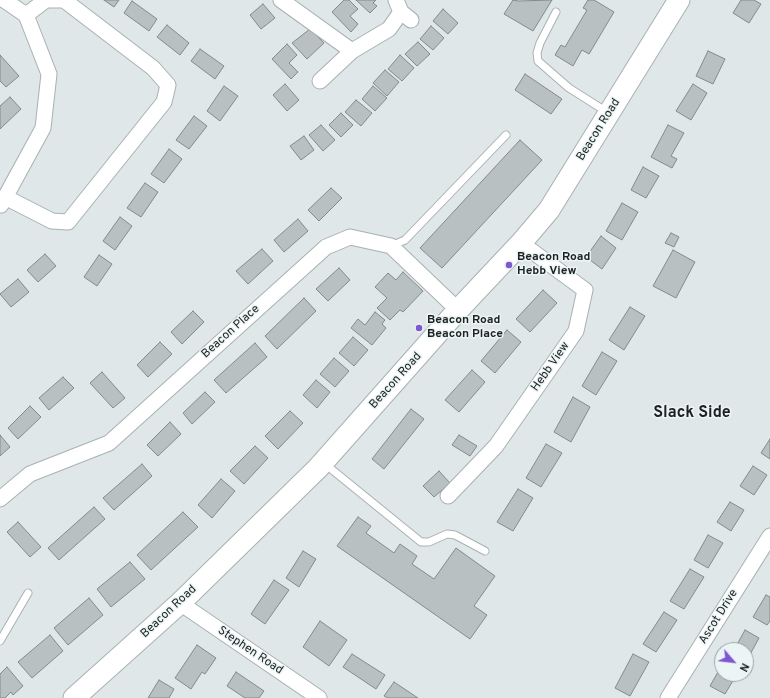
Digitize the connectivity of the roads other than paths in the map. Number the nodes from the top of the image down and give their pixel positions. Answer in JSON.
{"nodes":[{"id":1,"x":4,"y":0,"type":"edge"},
{"id":2,"x":281,"y":0,"type":"edge"},
{"id":3,"x":679,"y":0,"type":"edge"},
{"id":4,"x":403,"y":11,"type":"edge"},
{"id":5,"x":556,"y":12,"type":"dead end"},
{"id":6,"x":26,"y":15,"type":"junction"},
{"id":7,"x":352,"y":51,"type":"junction"},
{"id":8,"x":320,"y":81,"type":"dead end"},
{"id":9,"x":609,"y":113,"type":"junction"},
{"id":10,"x":506,"y":135,"type":"dead end"},
{"id":11,"x":2,"y":201,"type":"edge"},
{"id":12,"x":521,"y":243,"type":"junction"},
{"id":13,"x":391,"y":246,"type":"junction"},
{"id":14,"x":458,"y":310,"type":"junction"},
{"id":15,"x":323,"y":463,"type":"junction"},
{"id":16,"x":448,"y":496,"type":"dead end"},
{"id":17,"x":0,"y":499,"type":"edge"},
{"id":18,"x":770,"y":536,"type":"edge"},
{"id":19,"x":485,"y":551,"type":"dead end"},
{"id":20,"x":28,"y":593,"type":"dead end"},
{"id":21,"x":180,"y":603,"type":"junction"},
{"id":22,"x":0,"y":640,"type":"edge"},
{"id":23,"x":74,"y":698,"type":"edge"},
{"id":24,"x":320,"y":698,"type":"edge"},
{"id":25,"x":668,"y":698,"type":"edge"}],
"edges":[{"from":1,"to":6,"type":"street"},
{"from":2,"to":7,"type":"street"},
{"from":3,"to":9,"type":"main road","name":"Beacon Road"},
{"from":4,"to":7,"type":"street"},
{"from":5,"to":9,"type":"lane"},
{"from":6,"to":11,"type":"street"},
{"from":6,"to":11,"type":"street"},
{"from":7,"to":8,"type":"street"},
{"from":9,"to":12,"type":"main road","name":"Beacon Road"},
{"from":10,"to":13,"type":"lane"},
{"from":12,"to":14,"type":"main road","name":"Beacon Road"},
{"from":12,"to":16,"type":"street","name":"Hebb View"},
{"from":13,"to":14,"type":"street"},
{"from":13,"to":17,"type":"street","name":"Beacon Place"},
{"from":14,"to":15,"type":"main road","name":"Beacon Road"},
{"from":15,"to":19,"type":"lane"},
{"from":15,"to":21,"type":"main road","name":"Beacon Road"},
{"from":18,"to":25,"type":"street","name":"Ascot Drive"},
{"from":20,"to":22,"type":"lane"},
{"from":21,"to":23,"type":"main road","name":"Beacon Road"},
{"from":21,"to":24,"type":"street","name":"Stephen Road"}]}
